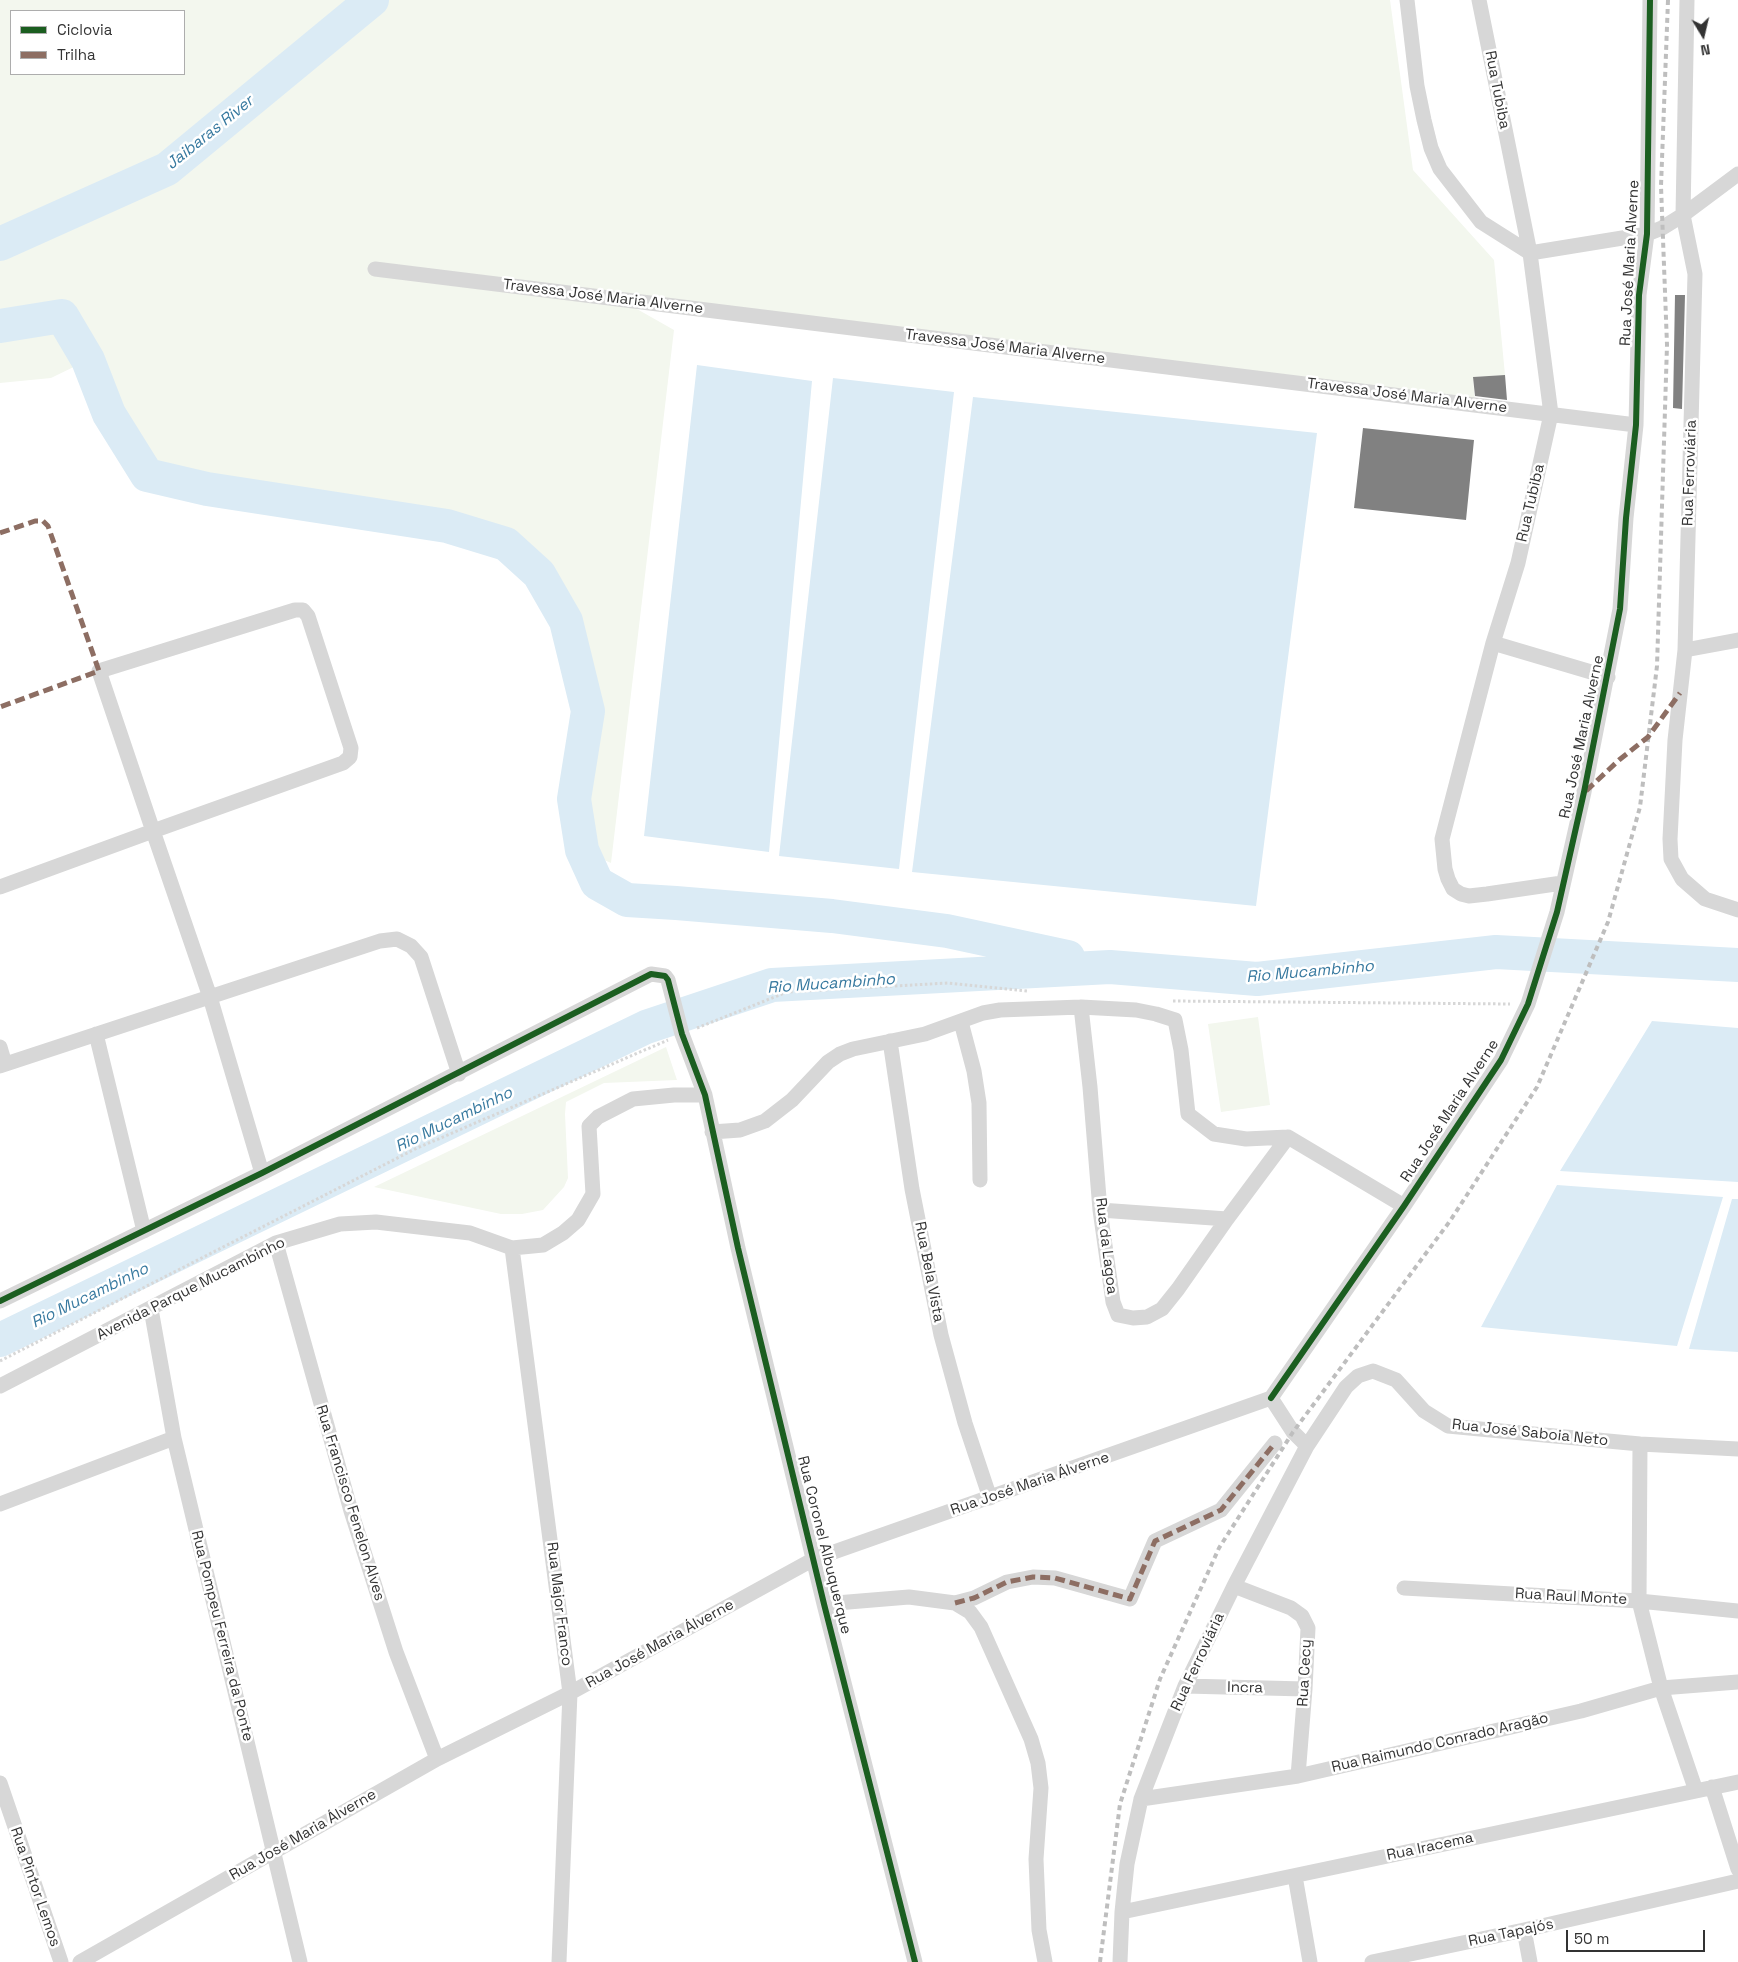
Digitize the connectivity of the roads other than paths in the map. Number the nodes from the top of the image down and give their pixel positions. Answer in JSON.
{"nodes":[{"id":1,"x":1407,"y":0,"type":"edge"},
{"id":2,"x":1479,"y":0,"type":"edge"},
{"id":3,"x":1650,"y":0,"type":"edge"},
{"id":4,"x":1687,"y":0,"type":"edge"},
{"id":5,"x":1738,"y":174,"type":"edge"},
{"id":6,"x":1683,"y":215,"type":"junction"},
{"id":7,"x":1647,"y":234,"type":"junction"},
{"id":8,"x":1530,"y":254,"type":"junction"},
{"id":9,"x":375,"y":269,"type":"dead end"},
{"id":10,"x":1551,"y":414,"type":"junction"},
{"id":11,"x":1636,"y":425,"type":"junction"},
{"id":12,"x":1738,"y":640,"type":"edge"},
{"id":13,"x":1493,"y":643,"type":"junction"},
{"id":14,"x":1685,"y":650,"type":"junction"},
{"id":15,"x":1608,"y":677,"type":"junction"},
{"id":16,"x":153,"y":831,"type":"junction"},
{"id":17,"x":1562,"y":883,"type":"junction"},
{"id":18,"x":0,"y":887,"type":"edge"},
{"id":19,"x":1738,"y":910,"type":"edge"},
{"id":20,"x":210,"y":996,"type":"junction"},
{"id":21,"x":1081,"y":1007,"type":"junction"},
{"id":22,"x":961,"y":1022,"type":"junction"},
{"id":23,"x":96,"y":1034,"type":"junction"},
{"id":24,"x":890,"y":1041,"type":"junction"},
{"id":25,"x":0,"y":1047,"type":"edge"},
{"id":26,"x":3,"y":1065,"type":"edge"},
{"id":27,"x":459,"y":1074,"type":"junction"},
{"id":28,"x":704,"y":1095,"type":"junction"},
{"id":29,"x":712,"y":1132,"type":"junction"},
{"id":30,"x":1288,"y":1137,"type":"junction"},
{"id":31,"x":262,"y":1173,"type":"junction"},
{"id":32,"x":980,"y":1180,"type":"dead end"},
{"id":33,"x":1404,"y":1206,"type":"junction"},
{"id":34,"x":1100,"y":1210,"type":"junction"},
{"id":35,"x":1227,"y":1218,"type":"junction"},
{"id":36,"x":144,"y":1231,"type":"junction"},
{"id":37,"x":276,"y":1243,"type":"junction"},
{"id":38,"x":512,"y":1248,"type":"junction"},
{"id":39,"x":0,"y":1301,"type":"edge"},
{"id":40,"x":151,"y":1310,"type":"junction"},
{"id":41,"x":0,"y":1386,"type":"edge"},
{"id":42,"x":1346,"y":1387,"type":"joint"},
{"id":43,"x":1272,"y":1398,"type":"junction"},
{"id":44,"x":174,"y":1438,"type":"junction"},
{"id":45,"x":1275,"y":1443,"type":"dead end"},
{"id":46,"x":1640,"y":1444,"type":"junction"},
{"id":47,"x":1307,"y":1446,"type":"junction"},
{"id":48,"x":1738,"y":1449,"type":"edge"},
{"id":49,"x":990,"y":1498,"type":"junction"},
{"id":50,"x":0,"y":1504,"type":"edge"},
{"id":51,"x":814,"y":1559,"type":"junction"},
{"id":52,"x":1234,"y":1586,"type":"junction"},
{"id":53,"x":1404,"y":1588,"type":"dead end"},
{"id":54,"x":1639,"y":1600,"type":"junction"},
{"id":55,"x":955,"y":1603,"type":"junction"},
{"id":56,"x":824,"y":1604,"type":"junction"},
{"id":57,"x":1738,"y":1610,"type":"edge"},
{"id":58,"x":1738,"y":1682,"type":"edge"},
{"id":59,"x":1185,"y":1686,"type":"junction"},
{"id":60,"x":1661,"y":1688,"type":"junction"},
{"id":61,"x":1305,"y":1689,"type":"junction"},
{"id":62,"x":570,"y":1693,"type":"junction"},
{"id":63,"x":437,"y":1759,"type":"junction"},
{"id":64,"x":1298,"y":1776,"type":"junction"},
{"id":65,"x":1738,"y":1782,"type":"edge"},
{"id":66,"x":0,"y":1783,"type":"edge"},
{"id":67,"x":1712,"y":1787,"type":"junction"},
{"id":68,"x":1696,"y":1791,"type":"junction"},
{"id":69,"x":1141,"y":1799,"type":"junction"},
{"id":70,"x":274,"y":1852,"type":"junction"},
{"id":71,"x":1738,"y":1869,"type":"edge"},
{"id":72,"x":1295,"y":1876,"type":"junction"},
{"id":73,"x":1738,"y":1881,"type":"edge"},
{"id":74,"x":1122,"y":1912,"type":"junction"},
{"id":75,"x":1524,"y":1930,"type":"junction"},
{"id":76,"x":60,"y":1962,"type":"edge"},
{"id":77,"x":80,"y":1962,"type":"edge"},
{"id":78,"x":300,"y":1962,"type":"edge"},
{"id":79,"x":559,"y":1962,"type":"edge"},
{"id":80,"x":916,"y":1962,"type":"edge"},
{"id":81,"x":1045,"y":1962,"type":"edge"},
{"id":82,"x":1120,"y":1962,"type":"edge"},
{"id":83,"x":1310,"y":1962,"type":"edge"},
{"id":84,"x":1372,"y":1962,"type":"edge"},
{"id":85,"x":1530,"y":1962,"type":"edge"}],
"edges":[{"from":1,"to":8,"type":"street"},
{"from":2,"to":8,"type":"street","name":"Rua Tubiba"},
{"from":3,"to":7,"type":"street","name":"Rua José Maria Alverne"},
{"from":4,"to":6,"type":"street","name":"Rua Ferroviária"},
{"from":5,"to":6,"type":"street"},
{"from":6,"to":7,"type":"street"},
{"from":6,"to":14,"type":"street","name":"Rua Ferroviária"},
{"from":7,"to":8,"type":"street"},
{"from":7,"to":11,"type":"street","name":"Rua José Maria Alverne"},
{"from":8,"to":10,"type":"street","name":"Rua Tubiba"},
{"from":9,"to":10,"type":"street","name":"Travessa José Maria Alverne"},
{"from":10,"to":11,"type":"street","name":"Travessa José Maria Alverne"},
{"from":10,"to":13,"type":"street","name":"Rua Tubiba"},
{"from":11,"to":15,"type":"street","name":"Rua José Maria Alverne"},
{"from":12,"to":14,"type":"street"},
{"from":13,"to":15,"type":"street"},
{"from":13,"to":17,"type":"street","name":"Rua Tubiba"},
{"from":14,"to":19,"type":"street","name":"Rua Ferroviária"},
{"from":15,"to":17,"type":"street","name":"Rua José Maria Alverne"},
{"from":16,"to":16,"type":"street"},
{"from":16,"to":18,"type":"street"},
{"from":16,"to":20,"type":"street"},
{"from":17,"to":33,"type":"street","name":"Rua José Maria Alverne"},
{"from":20,"to":23,"type":"street"},
{"from":20,"to":27,"type":"street"},
{"from":20,"to":31,"type":"street"},
{"from":21,"to":22,"type":"street"},
{"from":21,"to":30,"type":"street"},
{"from":21,"to":34,"type":"street","name":"Rua da Lagoa"},
{"from":22,"to":24,"type":"street"},
{"from":22,"to":32,"type":"street"},
{"from":23,"to":26,"type":"street"},
{"from":23,"to":36,"type":"street"},
{"from":24,"to":29,"type":"street"},
{"from":24,"to":49,"type":"street","name":"Rua Bela Vista"},
{"from":25,"to":26,"type":"street"},
{"from":27,"to":28,"type":"street","name":"Rua Coronel Albuquerque"},
{"from":27,"to":31,"type":"street"},
{"from":28,"to":29,"type":"street","name":"Rua Coronel Albuquerque"},
{"from":28,"to":38,"type":"street","name":"Avenida Parque Mucambinho"},
{"from":29,"to":51,"type":"street","name":"Rua Coronel Albuquerque"},
{"from":30,"to":33,"type":"street"},
{"from":30,"to":35,"type":"street","name":"Rua da Lagoa"},
{"from":31,"to":36,"type":"street"},
{"from":33,"to":43,"type":"street","name":"Rua José Maria Alverne"},
{"from":34,"to":35,"type":"street"},
{"from":34,"to":35,"type":"street","name":"Rua da Lagoa"},
{"from":36,"to":39,"type":"street"},
{"from":37,"to":38,"type":"street","name":"Avenida Parque Mucambinho"},
{"from":37,"to":40,"type":"street","name":"Avenida Parque Mucambinho"},
{"from":37,"to":63,"type":"street","name":"Rua Francisco Fenelon Alves"},
{"from":38,"to":62,"type":"street","name":"Rua Major Franco"},
{"from":40,"to":41,"type":"street","name":"Avenida Parque Mucambinho"},
{"from":40,"to":44,"type":"street","name":"Rua Pompeu Ferreira da Ponte"},
{"from":42,"to":46,"type":"street","name":"Rua José Saboia Neto"},
{"from":42,"to":47,"type":"street","name":"Rua Ferroviária"},
{"from":43,"to":47,"type":"street"},
{"from":43,"to":49,"type":"street","name":"Rua José Maria Álverne"},
{"from":44,"to":50,"type":"street"},
{"from":44,"to":70,"type":"street","name":"Rua Pompeu Ferreira da Ponte"},
{"from":45,"to":55,"type":"street"},
{"from":46,"to":48,"type":"street","name":"Rua José Saboia Neto"},
{"from":46,"to":54,"type":"street"},
{"from":47,"to":52,"type":"street","name":"Rua Ferroviária"},
{"from":49,"to":51,"type":"street","name":"Rua José Maria Álverne"},
{"from":51,"to":56,"type":"street","name":"Rua Coronel Albuquerque"},
{"from":51,"to":62,"type":"street","name":"Rua José Maria Álverne"},
{"from":52,"to":59,"type":"street","name":"Rua Ferroviária"},
{"from":52,"to":61,"type":"street","name":"Rua Cecy"},
{"from":53,"to":54,"type":"street","name":"Rua Raul Monte"},
{"from":54,"to":57,"type":"street","name":"Rua Raul Monte"},
{"from":54,"to":60,"type":"street"},
{"from":55,"to":56,"type":"street"},
{"from":55,"to":81,"type":"street"},
{"from":56,"to":80,"type":"street","name":"Rua Coronel Albuquerque"},
{"from":58,"to":60,"type":"street","name":"Rua Raimundo Conrado Aragão"},
{"from":59,"to":61,"type":"street","name":"Incra"},
{"from":59,"to":69,"type":"street","name":"Rua Ferroviária"},
{"from":60,"to":64,"type":"street","name":"Rua Raimundo Conrado Aragão"},
{"from":60,"to":68,"type":"street"},
{"from":61,"to":64,"type":"street","name":"Rua Cecy"},
{"from":62,"to":63,"type":"street","name":"Rua José Maria Álverne"},
{"from":62,"to":79,"type":"street","name":"Rua Major Franco"},
{"from":63,"to":70,"type":"street","name":"Rua José Maria Álverne"},
{"from":64,"to":69,"type":"street","name":"Rua Raimundo Conrado Aragão"},
{"from":65,"to":67,"type":"street","name":"Rua Iracema"},
{"from":66,"to":76,"type":"street","name":"Rua Pintor Lemos"},
{"from":67,"to":68,"type":"street","name":"Rua Iracema"},
{"from":67,"to":71,"type":"street"},
{"from":68,"to":72,"type":"street","name":"Rua Iracema"},
{"from":69,"to":74,"type":"street","name":"Rua Ferroviária"},
{"from":70,"to":77,"type":"street","name":"Rua José Maria Álverne"},
{"from":70,"to":78,"type":"street","name":"Rua Pompeu Ferreira da Ponte"},
{"from":72,"to":74,"type":"street","name":"Rua Iracema"},
{"from":72,"to":83,"type":"street"},
{"from":73,"to":75,"type":"street","name":"Rua Tapajós"},
{"from":74,"to":82,"type":"street","name":"Rua Ferroviária"},
{"from":75,"to":84,"type":"street","name":"Rua Tapajós"},
{"from":75,"to":85,"type":"street"}]}
